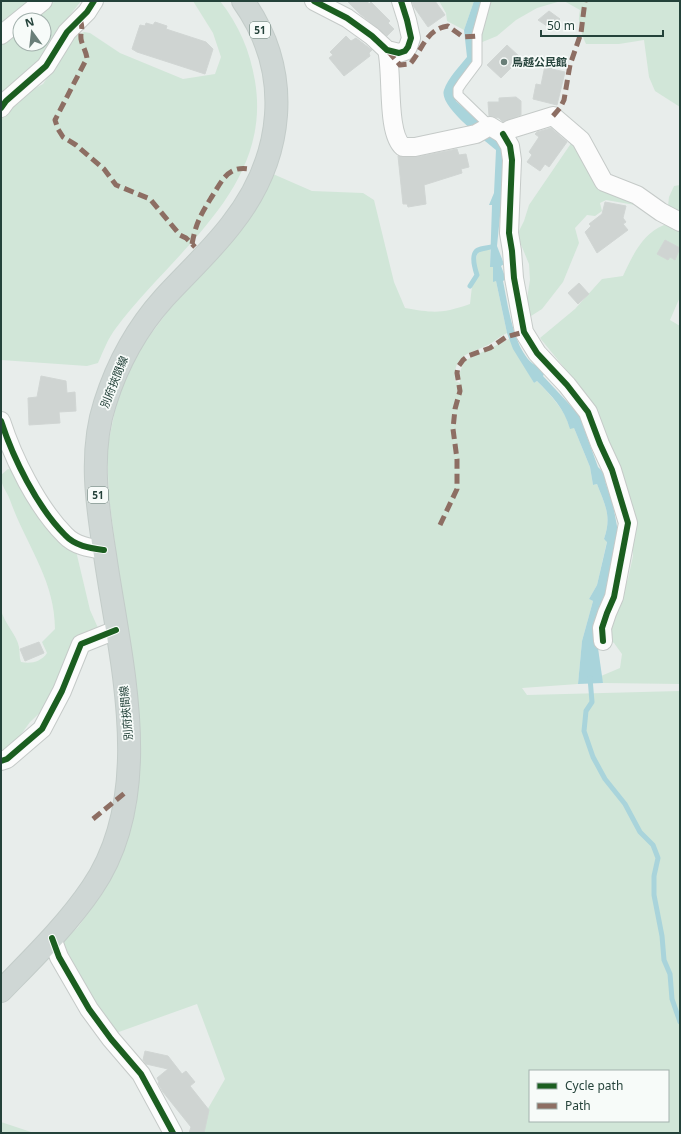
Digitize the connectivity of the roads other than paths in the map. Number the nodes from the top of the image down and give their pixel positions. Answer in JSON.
{"nodes":[{"id":1,"x":43,"y":1,"type":"edge"},
{"id":2,"x":94,"y":1,"type":"edge"},
{"id":3,"x":244,"y":1,"type":"edge"},
{"id":4,"x":314,"y":1,"type":"edge"},
{"id":5,"x":401,"y":1,"type":"edge"},
{"id":6,"x":486,"y":1,"type":"edge"},
{"id":7,"x":1,"y":35,"type":"edge"},
{"id":8,"x":387,"y":50,"type":"junction"},
{"id":9,"x":1,"y":108,"type":"edge"},
{"id":10,"x":489,"y":131,"type":"junction"},
{"id":11,"x":680,"y":222,"type":"edge"},
{"id":12,"x":1,"y":421,"type":"edge"},
{"id":13,"x":104,"y":550,"type":"junction"},
{"id":14,"x":116,"y":630,"type":"junction"},
{"id":15,"x":603,"y":642,"type":"dead end"},
{"id":16,"x":1,"y":761,"type":"edge"},
{"id":17,"x":52,"y":938,"type":"junction"},
{"id":18,"x":1,"y":990,"type":"edge"},
{"id":19,"x":173,"y":1133,"type":"edge"}],
"edges":[{"from":1,"to":7,"type":"street"},
{"from":2,"to":9,"type":"street"},
{"from":3,"to":13,"type":"main road","name":"別府挾間線","number":"51"},
{"from":4,"to":8,"type":"street"},
{"from":5,"to":8,"type":"street"},
{"from":6,"to":10,"type":"lane"},
{"from":8,"to":10,"type":"street"},
{"from":10,"to":11,"type":"street"},
{"from":10,"to":15,"type":"street"},
{"from":12,"to":13,"type":"street"},
{"from":13,"to":14,"type":"main road","name":"別府挾間線","number":"51"},
{"from":14,"to":16,"type":"street"},
{"from":14,"to":17,"type":"main road","name":"別府挾間線","number":"51"},
{"from":17,"to":18,"type":"main road","name":"別府挾間線","number":"51"},
{"from":17,"to":19,"type":"street"}]}
